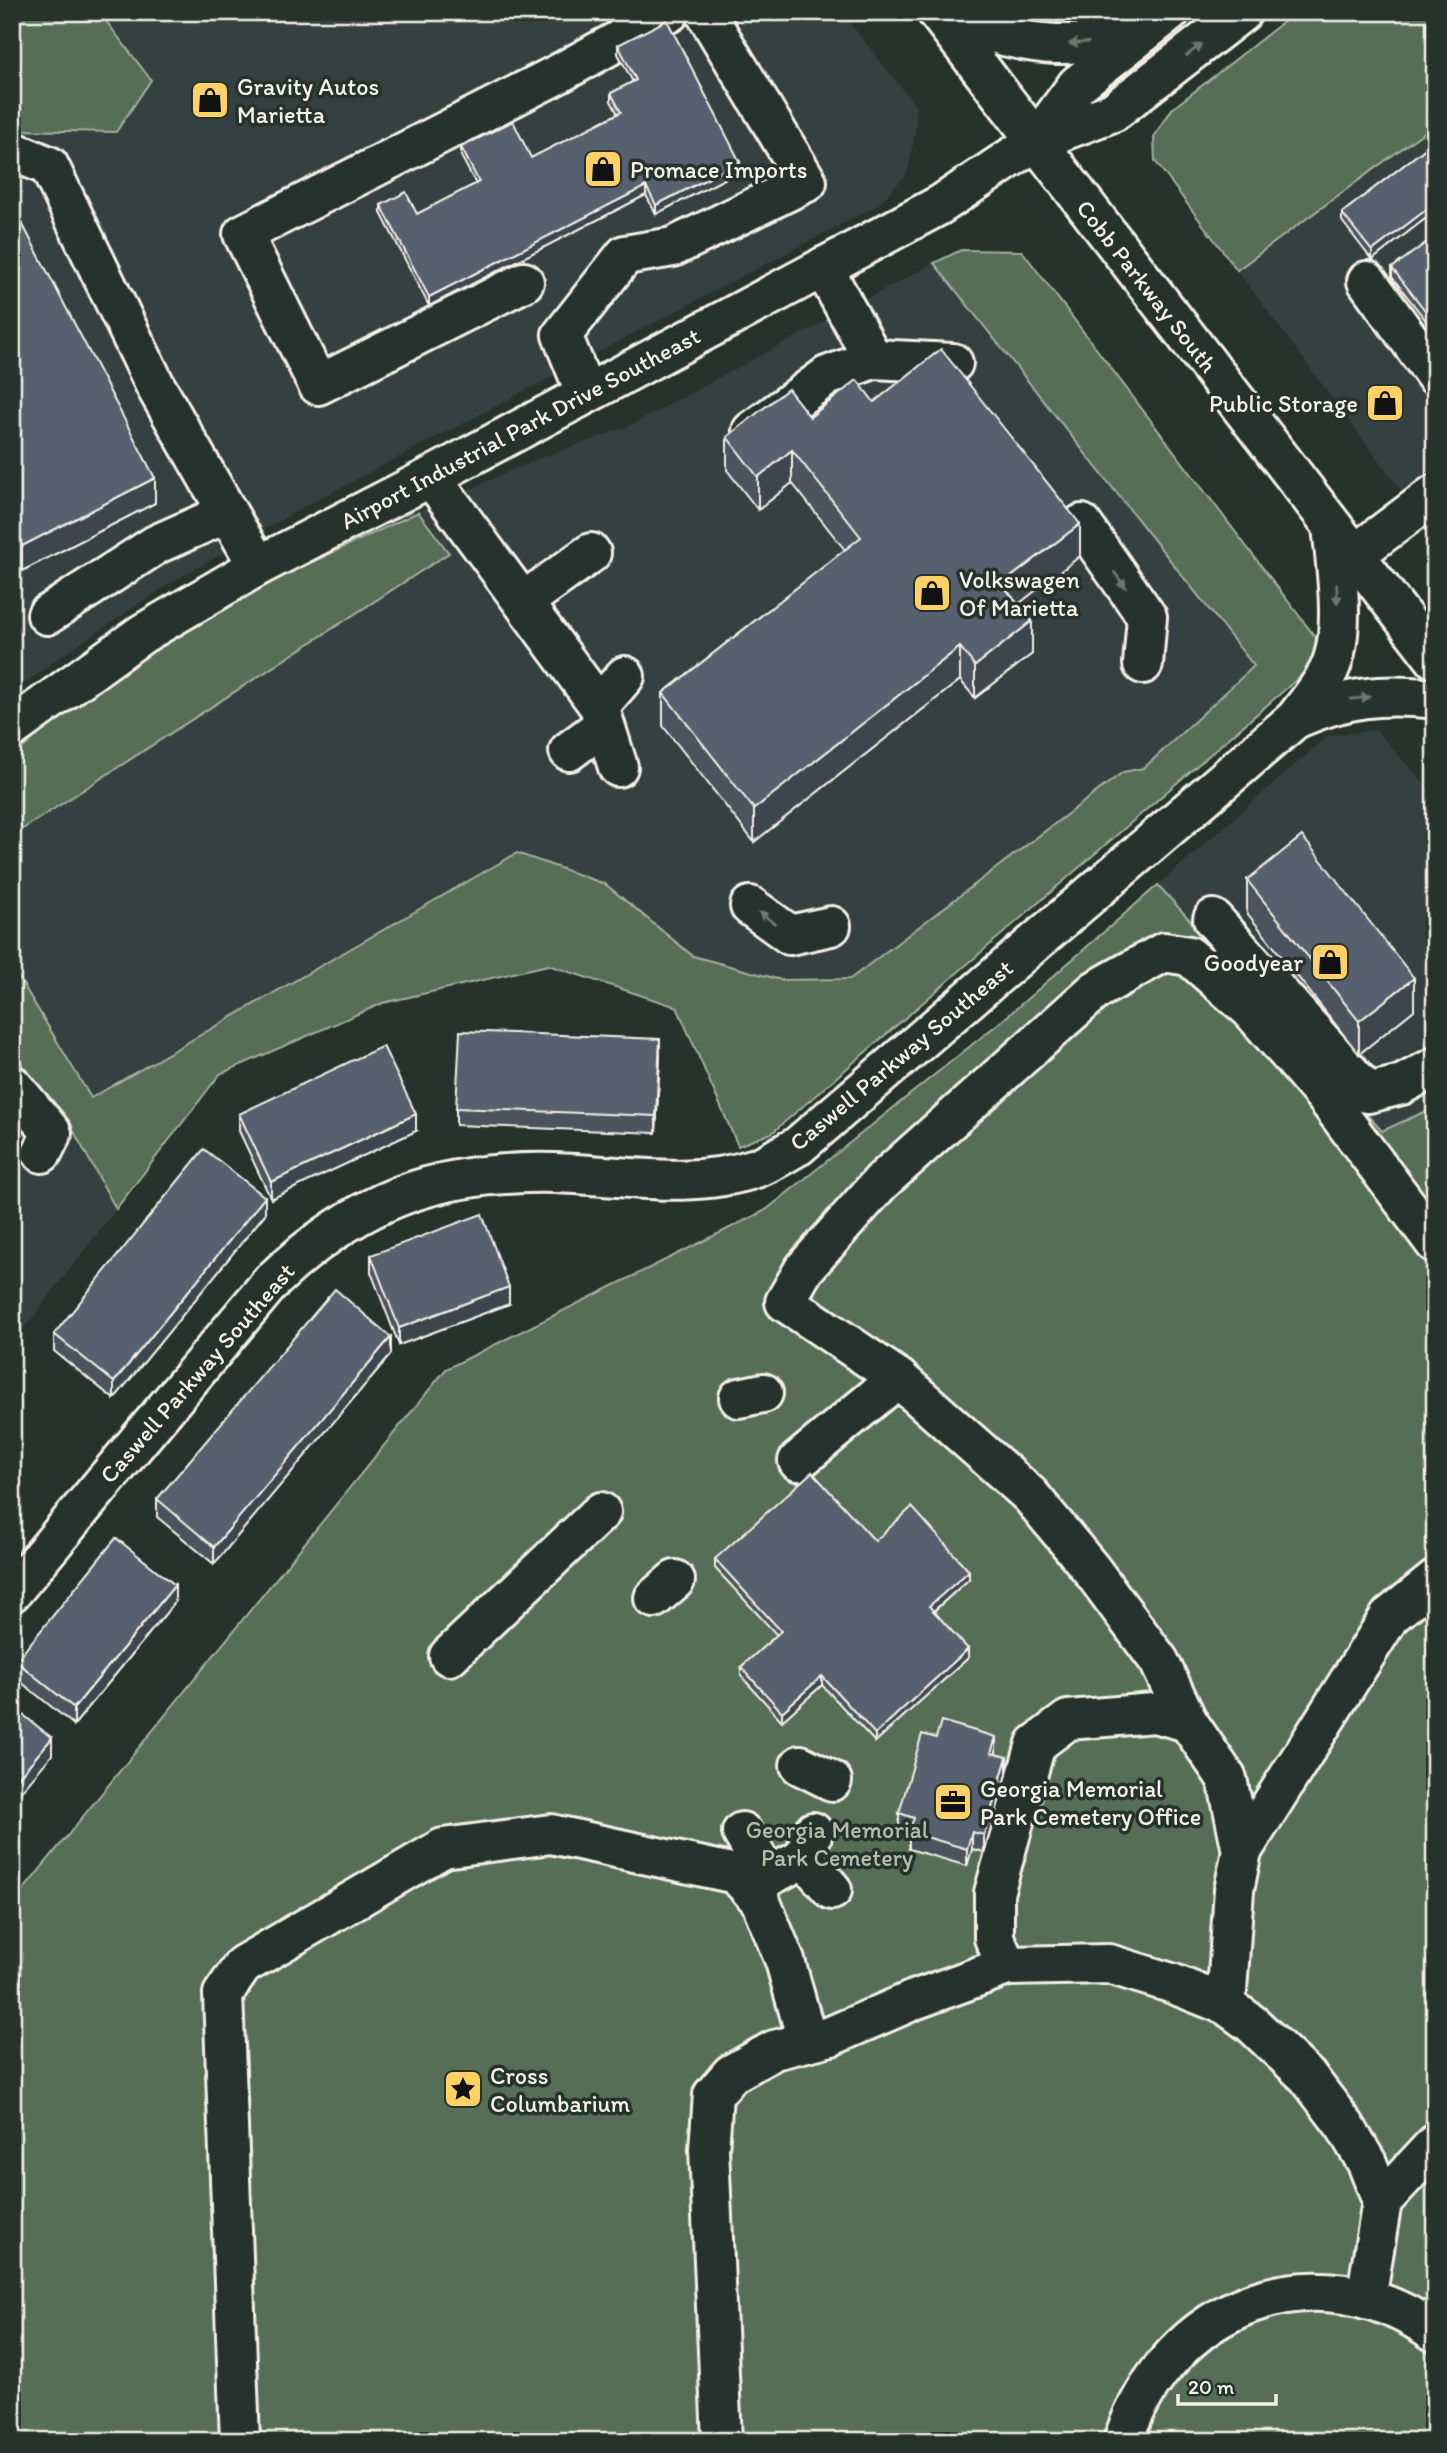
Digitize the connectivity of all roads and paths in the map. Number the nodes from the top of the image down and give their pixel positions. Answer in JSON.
{"nodes":[{"id":1,"x":670,"y":12,"type":"edge"},
{"id":2,"x":705,"y":12,"type":"edge"},
{"id":3,"x":1242,"y":12,"type":"edge"},
{"id":4,"x":939,"y":15,"type":"edge"},
{"id":5,"x":1158,"y":21,"type":"edge"},
{"id":6,"x":1036,"y":141,"type":"junction"},
{"id":7,"x":12,"y":150,"type":"edge"},
{"id":8,"x":823,"y":267,"type":"junction"},
{"id":9,"x":1367,"y":281,"type":"dead end"},
{"id":10,"x":524,"y":282,"type":"dead end"},
{"id":11,"x":873,"y":359,"type":"junction"},
{"id":12,"x":953,"y":363,"type":"edge"},
{"id":13,"x":1435,"y":375,"type":"edge"},
{"id":14,"x":586,"y":394,"type":"junction"},
{"id":15,"x":752,"y":431,"type":"edge"},
{"id":16,"x":431,"y":477,"type":"junction"},
{"id":17,"x":1435,"y":494,"type":"edge"},
{"id":18,"x":227,"y":513,"type":"junction"},
{"id":19,"x":1082,"y":524,"type":"edge"},
{"id":20,"x":1343,"y":541,"type":"junction"},
{"id":21,"x":591,"y":552,"type":"dead end"},
{"id":22,"x":258,"y":565,"type":"junction"},
{"id":23,"x":523,"y":602,"type":"junction"},
{"id":24,"x":47,"y":615,"type":"dead end"},
{"id":25,"x":1430,"y":644,"type":"edge"},
{"id":26,"x":1143,"y":664,"type":"dead end"},
{"id":27,"x":625,"y":676,"type":"dead end"},
{"id":28,"x":1435,"y":699,"type":"edge"},
{"id":29,"x":601,"y":716,"type":"junction"},
{"id":30,"x":1295,"y":719,"type":"junction"},
{"id":31,"x":12,"y":728,"type":"edge"},
{"id":32,"x":569,"y":751,"type":"dead end"},
{"id":33,"x":618,"y":766,"type":"dead end"},
{"id":34,"x":750,"y":906,"type":"dead end"},
{"id":35,"x":1213,"y":919,"type":"dead end"},
{"id":36,"x":831,"y":926,"type":"dead end"},
{"id":37,"x":1435,"y":1067,"type":"edge"},
{"id":38,"x":12,"y":1085,"type":"edge"},
{"id":39,"x":42,"y":1153,"type":"dead end"},
{"id":40,"x":1435,"y":1242,"type":"edge"},
{"id":41,"x":898,"y":1378,"type":"junction"},
{"id":42,"x":801,"y":1446,"type":"dead end"},
{"id":43,"x":601,"y":1512,"type":"dead end"},
{"id":44,"x":1435,"y":1580,"type":"edge"},
{"id":45,"x":12,"y":1592,"type":"edge"},
{"id":46,"x":449,"y":1657,"type":"dead end"},
{"id":47,"x":1188,"y":1722,"type":"junction"},
{"id":48,"x":742,"y":1832,"type":"dead end"},
{"id":49,"x":1242,"y":1851,"type":"junction"},
{"id":50,"x":759,"y":1882,"type":"junction"},
{"id":51,"x":831,"y":1890,"type":"dead end"},
{"id":52,"x":1007,"y":1966,"type":"junction"},
{"id":53,"x":906,"y":1973,"type":"dead end"},
{"id":54,"x":940,"y":1990,"type":"junction"},
{"id":55,"x":1226,"y":2005,"type":"junction"},
{"id":56,"x":807,"y":2040,"type":"junction"},
{"id":57,"x":1435,"y":2144,"type":"edge"},
{"id":58,"x":1382,"y":2201,"type":"junction"},
{"id":59,"x":1366,"y":2299,"type":"junction"},
{"id":60,"x":1435,"y":2332,"type":"edge"},
{"id":61,"x":240,"y":2441,"type":"edge"},
{"id":62,"x":722,"y":2441,"type":"edge"},
{"id":63,"x":1123,"y":2441,"type":"edge"}],
"edges":[{"from":1,"to":10,"type":"street"},
{"from":2,"to":14,"type":"street"},
{"from":6,"to":3,"type":"street","one_way":true},
{"from":5,"to":4,"type":"street","one_way":true},
{"from":4,"to":6,"type":"street","name":"Cobb Parkway South"},
{"from":5,"to":6,"type":"street"},
{"from":6,"to":8,"type":"street","name":"Airport Industrial Park Drive Southeast"},
{"from":6,"to":20,"type":"street","name":"Cobb Parkway South"},
{"from":7,"to":18,"type":"street"},
{"from":8,"to":11,"type":"street"},
{"from":8,"to":14,"type":"street","name":"Airport Industrial Park Drive Southeast"},
{"from":9,"to":13,"type":"street"},
{"from":11,"to":12,"type":"street"},
{"from":11,"to":15,"type":"street"},
{"from":14,"to":16,"type":"street","name":"Airport Industrial Park Drive Southeast"},
{"from":16,"to":22,"type":"street","name":"Airport Industrial Park Drive Southeast"},
{"from":16,"to":23,"type":"street"},
{"from":17,"to":20,"type":"street"},
{"from":18,"to":22,"type":"street"},
{"from":18,"to":24,"type":"street"},
{"from":19,"to":26,"type":"street","one_way":true},
{"from":20,"to":25,"type":"street","name":"Cobb Parkway South"},
{"from":20,"to":30,"type":"street","name":"Caswell Parkway Southeast","one_way":true},
{"from":21,"to":23,"type":"street"},
{"from":22,"to":31,"type":"street","name":"Airport Industrial Park Drive Southeast"},
{"from":23,"to":29,"type":"street"},
{"from":27,"to":29,"type":"street"},
{"from":30,"to":28,"type":"street","name":"Caswell Parkway Southeast","one_way":true},
{"from":29,"to":32,"type":"street"},
{"from":29,"to":33,"type":"street"},
{"from":30,"to":45,"type":"street","name":"Caswell Parkway Southeast"},
{"from":36,"to":34,"type":"street","one_way":true},
{"from":35,"to":37,"type":"street"},
{"from":38,"to":39,"type":"street"},
{"from":40,"to":41,"type":"street"},
{"from":41,"to":42,"type":"street"},
{"from":41,"to":47,"type":"street"},
{"from":43,"to":46,"type":"street"},
{"from":44,"to":49,"type":"street"},
{"from":47,"to":49,"type":"street"},
{"from":47,"to":52,"type":"street"},
{"from":48,"to":50,"type":"street"},
{"from":49,"to":55,"type":"street"},
{"from":50,"to":51,"type":"street"},
{"from":50,"to":56,"type":"street"},
{"from":50,"to":61,"type":"street"},
{"from":52,"to":54,"type":"street"},
{"from":52,"to":55,"type":"street"},
{"from":53,"to":54,"type":"street"},
{"from":54,"to":56,"type":"street"},
{"from":55,"to":58,"type":"street"},
{"from":56,"to":62,"type":"street"},
{"from":57,"to":58,"type":"street"},
{"from":58,"to":59,"type":"street"},
{"from":59,"to":60,"type":"street"},
{"from":59,"to":63,"type":"street"}]}
